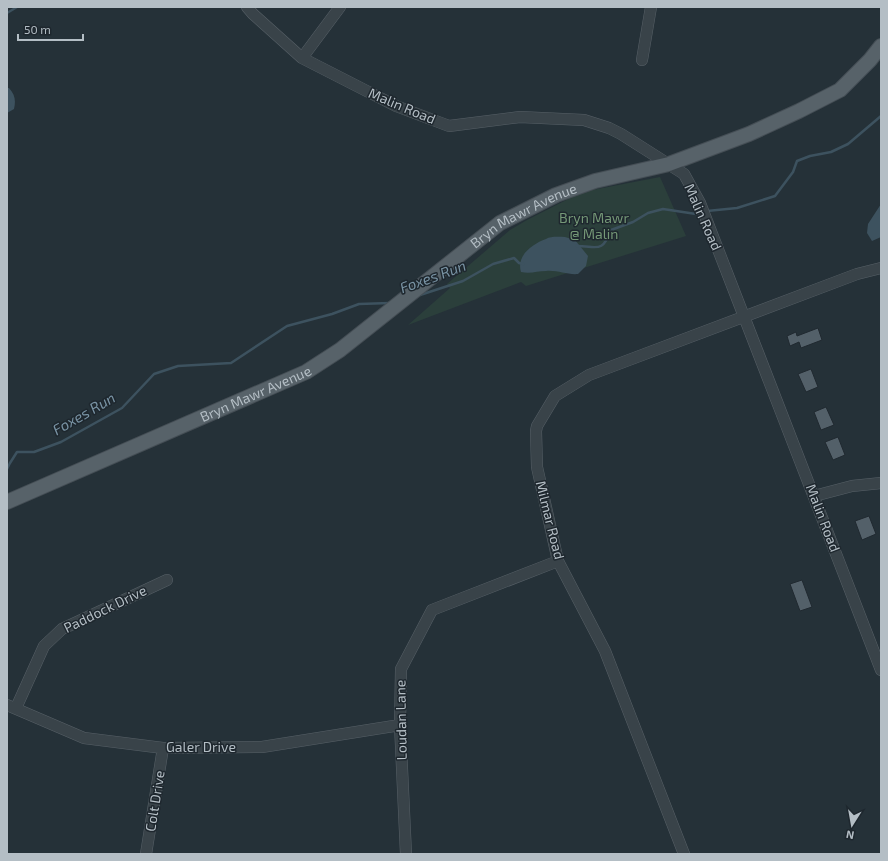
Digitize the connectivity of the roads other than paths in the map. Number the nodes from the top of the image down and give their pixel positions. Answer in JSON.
{"nodes":[{"id":1,"x":247,"y":7,"type":"edge"},
{"id":2,"x":340,"y":7,"type":"edge"},
{"id":3,"x":651,"y":7,"type":"edge"},
{"id":4,"x":881,"y":46,"type":"edge"},
{"id":5,"x":302,"y":58,"type":"junction"},
{"id":6,"x":642,"y":60,"type":"dead end"},
{"id":7,"x":669,"y":164,"type":"junction"},
{"id":8,"x":881,"y":268,"type":"edge"},
{"id":9,"x":744,"y":316,"type":"junction"},
{"id":10,"x":881,"y":483,"type":"edge"},
{"id":11,"x":814,"y":496,"type":"junction"},
{"id":12,"x":7,"y":502,"type":"edge"},
{"id":13,"x":558,"y":561,"type":"junction"},
{"id":14,"x":167,"y":580,"type":"dead end"},
{"id":15,"x":881,"y":670,"type":"edge"},
{"id":16,"x":12,"y":707,"type":"edge"},
{"id":17,"x":400,"y":724,"type":"junction"},
{"id":18,"x":163,"y":748,"type":"junction"},
{"id":19,"x":146,"y":854,"type":"edge"},
{"id":20,"x":406,"y":854,"type":"edge"},
{"id":21,"x":684,"y":854,"type":"edge"}],
"edges":[{"from":1,"to":5,"type":"street","name":"Malin Road"},
{"from":2,"to":5,"type":"street"},
{"from":3,"to":6,"type":"street"},
{"from":4,"to":7,"type":"main road","name":"Bryn Mawr Avenue"},
{"from":5,"to":7,"type":"street","name":"Malin Road"},
{"from":7,"to":9,"type":"street","name":"Malin Road"},
{"from":7,"to":12,"type":"main road","name":"Bryn Mawr Avenue"},
{"from":8,"to":9,"type":"street","name":"Milmar Road"},
{"from":9,"to":11,"type":"street","name":"Malin Road"},
{"from":9,"to":13,"type":"street","name":"Milmar Road"},
{"from":10,"to":11,"type":"street"},
{"from":11,"to":15,"type":"street","name":"Malin Road"},
{"from":13,"to":17,"type":"street","name":"Loudan Lane"},
{"from":13,"to":21,"type":"street","name":"Milmar Road"},
{"from":14,"to":16,"type":"street","name":"Paddock Drive"},
{"from":16,"to":18,"type":"street","name":"Galer Drive"},
{"from":17,"to":18,"type":"street","name":"Galer Drive"},
{"from":17,"to":20,"type":"street","name":"Loudan Lane"},
{"from":18,"to":19,"type":"street","name":"Colt Drive"}]}
